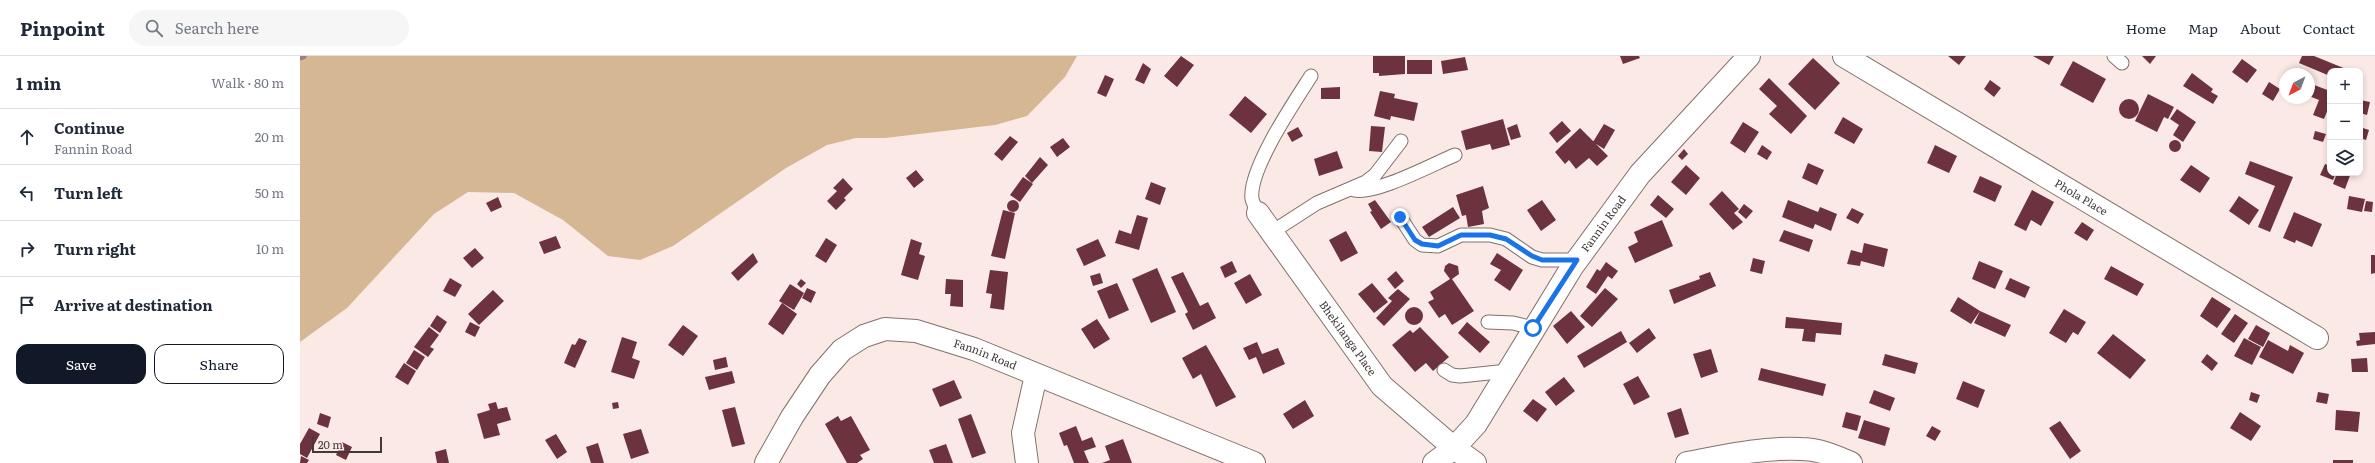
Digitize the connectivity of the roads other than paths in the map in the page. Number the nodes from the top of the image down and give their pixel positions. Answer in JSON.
{"nodes":[{"id":1,"x":1749,"y":56,"type":"edge"},
{"id":2,"x":1844,"y":56,"type":"edge"},
{"id":3,"x":1311,"y":76,"type":"dead end"},
{"id":4,"x":1401,"y":141,"type":"dead end"},
{"id":5,"x":1455,"y":155,"type":"dead end"},
{"id":6,"x":1349,"y":189,"type":"junction"},
{"id":7,"x":1258,"y":213,"type":"joint"},
{"id":8,"x":1400,"y":217,"type":"dead end"},
{"id":9,"x":1272,"y":232,"type":"junction"},
{"id":10,"x":1577,"y":260,"type":"junction"},
{"id":11,"x":1488,"y":322,"type":"dead end"},
{"id":12,"x":1533,"y":328,"type":"junction"},
{"id":13,"x":2318,"y":338,"type":"dead end"},
{"id":14,"x":1444,"y":370,"type":"dead end"},
{"id":15,"x":1508,"y":371,"type":"junction"},
{"id":16,"x":1036,"y":375,"type":"junction"},
{"id":17,"x":1454,"y":448,"type":"junction"},
{"id":18,"x":766,"y":463,"type":"edge"},
{"id":19,"x":1027,"y":463,"type":"edge"},
{"id":20,"x":1254,"y":463,"type":"edge"},
{"id":21,"x":1434,"y":463,"type":"edge"},
{"id":22,"x":1475,"y":463,"type":"edge"},
{"id":23,"x":1688,"y":463,"type":"edge"},
{"id":24,"x":1851,"y":463,"type":"edge"}],
"edges":[{"from":1,"to":10,"type":"street","name":"Fannin Road"},
{"from":2,"to":13,"type":"street","name":"Phola Place"},
{"from":3,"to":7,"type":"lane"},
{"from":4,"to":6,"type":"lane"},
{"from":5,"to":6,"type":"lane"},
{"from":6,"to":9,"type":"lane"},
{"from":7,"to":9,"type":"street","name":"Bhekilanga Place"},
{"from":8,"to":10,"type":"lane"},
{"from":9,"to":17,"type":"street","name":"Bhekilanga Place"},
{"from":10,"to":12,"type":"street","name":"Fannin Road"},
{"from":11,"to":12,"type":"lane"},
{"from":12,"to":15,"type":"street","name":"Fannin Road"},
{"from":14,"to":15,"type":"lane"},
{"from":15,"to":17,"type":"street","name":"Fannin Road"},
{"from":16,"to":18,"type":"street","name":"Fannin Road"},
{"from":16,"to":19,"type":"street"},
{"from":16,"to":20,"type":"street","name":"Fannin Road"},
{"from":17,"to":21,"type":"street","name":"Fannin Road"},
{"from":17,"to":22,"type":"street","name":"Bhekilanga Place"},
{"from":23,"to":24,"type":"street"}]}
